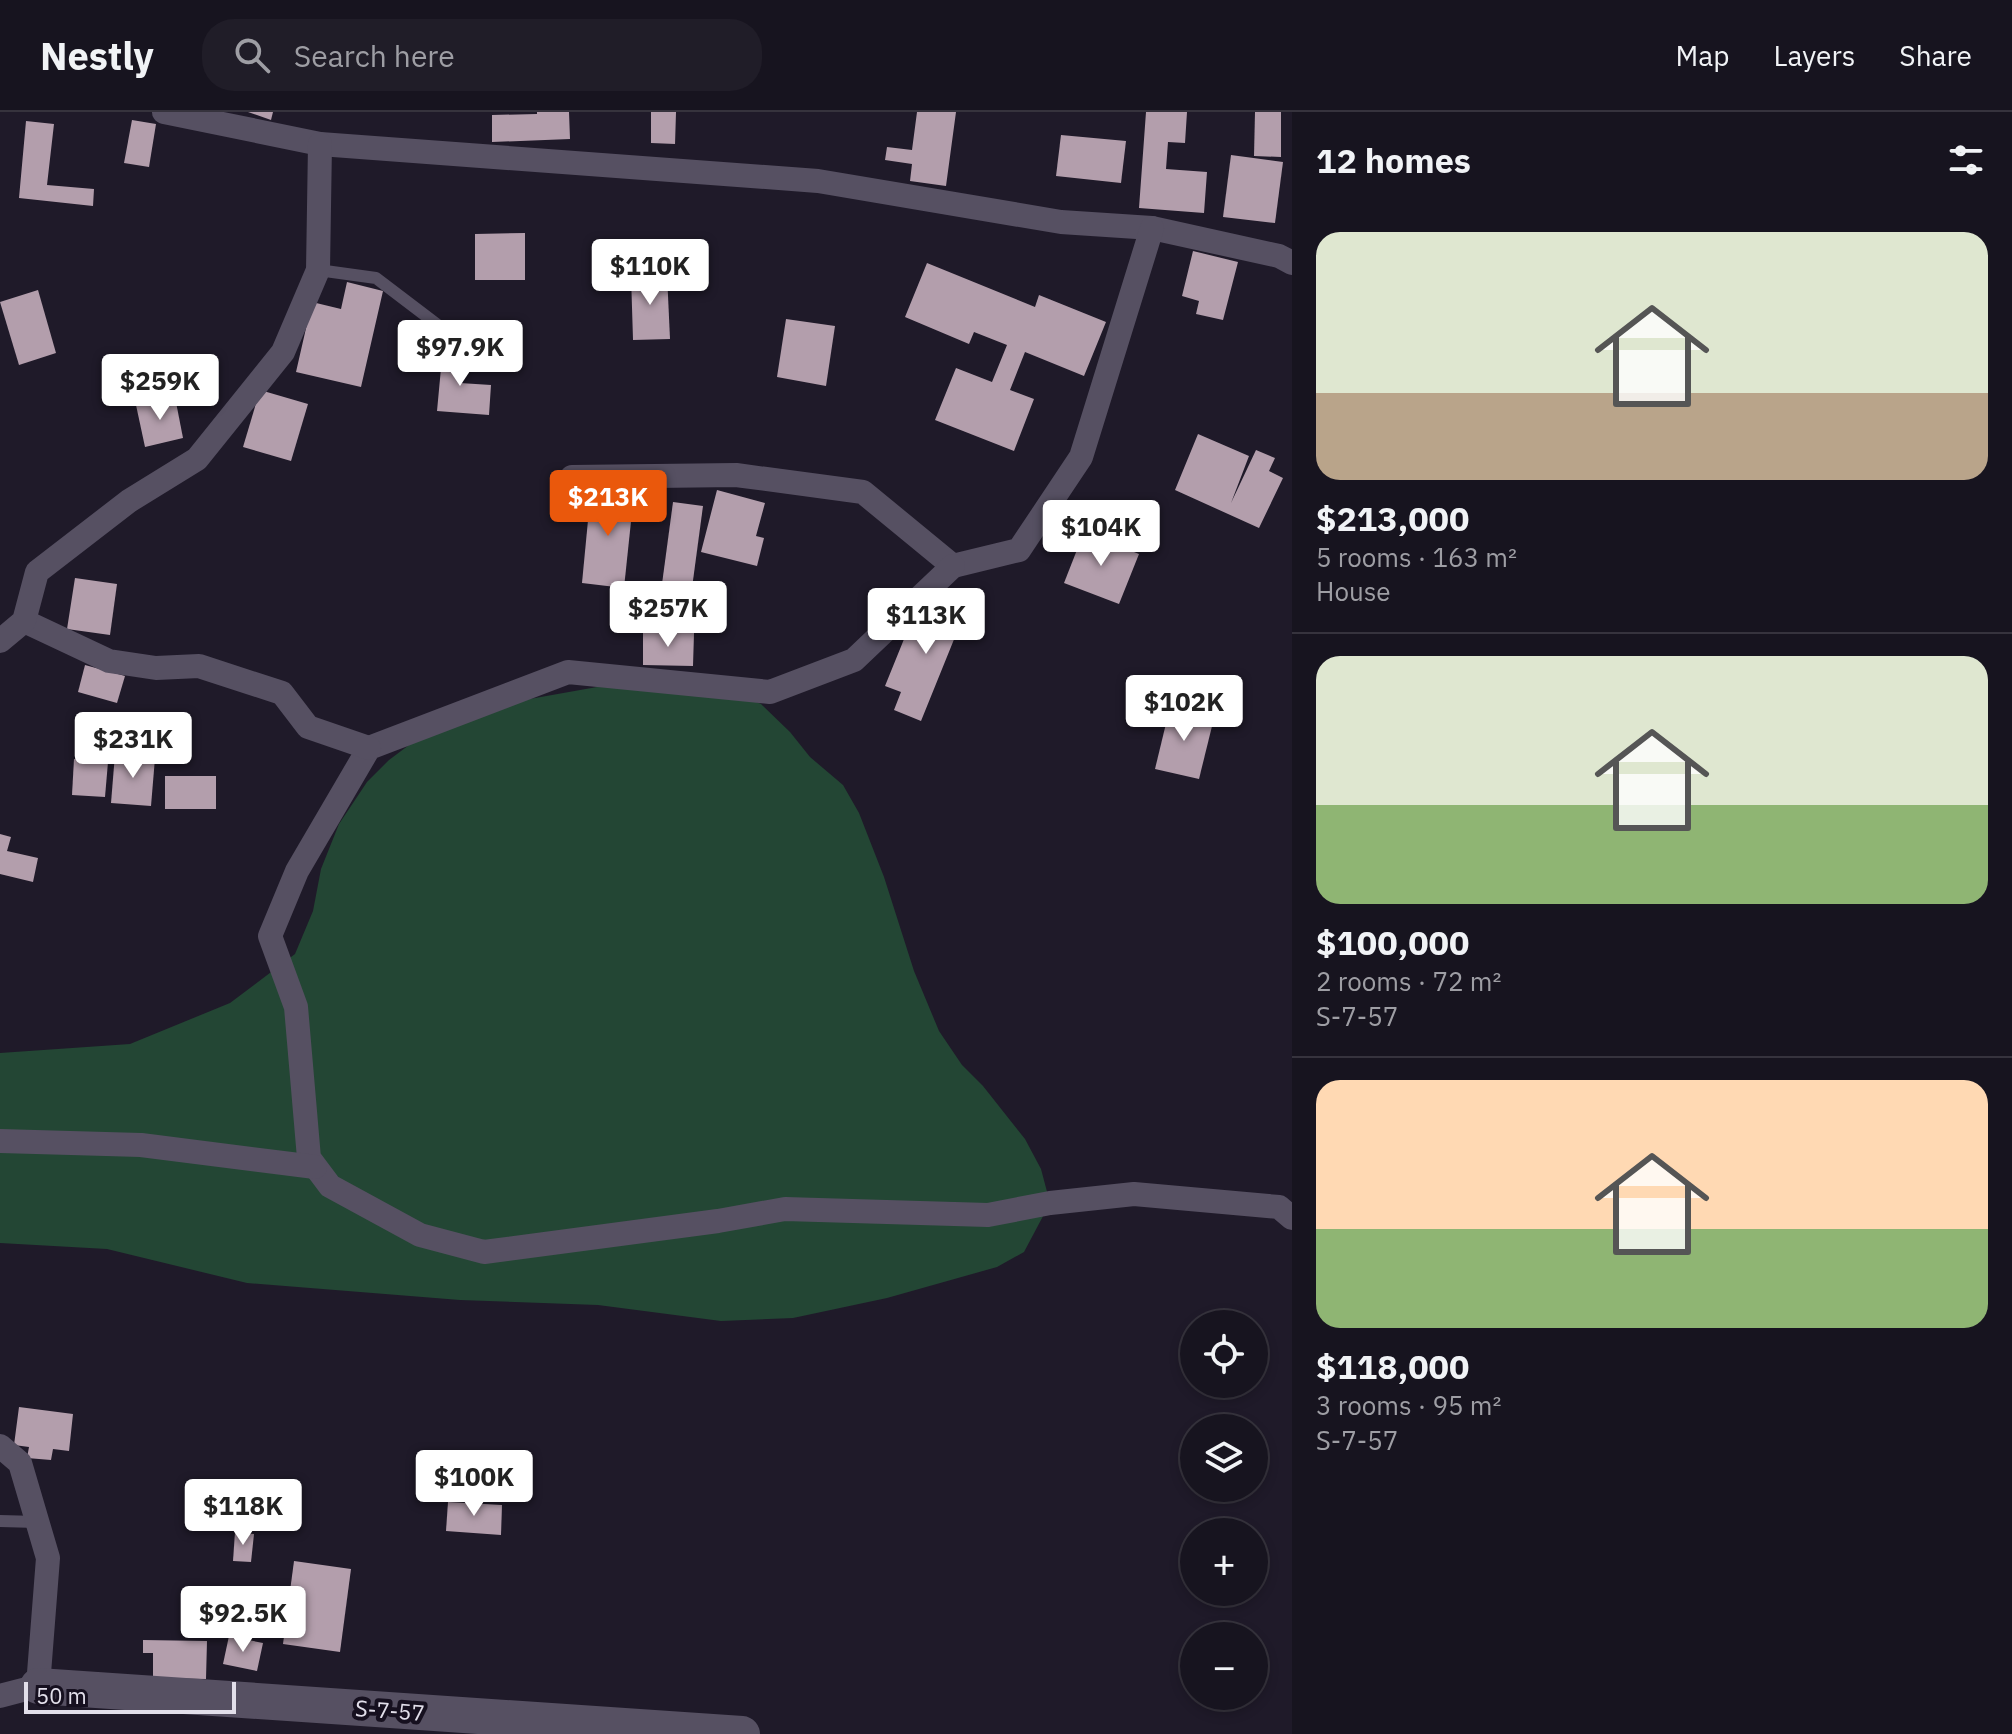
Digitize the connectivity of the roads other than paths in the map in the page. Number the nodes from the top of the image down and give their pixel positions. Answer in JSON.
{"nodes":[{"id":1,"x":164,"y":112,"type":"edge"},
{"id":2,"x":320,"y":144,"type":"junction"},
{"id":3,"x":1152,"y":228,"type":"junction"},
{"id":4,"x":1292,"y":263,"type":"edge"},
{"id":5,"x":318,"y":270,"type":"junction"},
{"id":6,"x":447,"y":332,"type":"dead end"},
{"id":7,"x":572,"y":477,"type":"dead end"},
{"id":8,"x":953,"y":566,"type":"junction"},
{"id":9,"x":24,"y":621,"type":"junction"},
{"id":10,"x":0,"y":641,"type":"edge"},
{"id":11,"x":369,"y":748,"type":"junction"},
{"id":12,"x":0,"y":1141,"type":"edge"},
{"id":13,"x":315,"y":1167,"type":"junction"},
{"id":14,"x":1292,"y":1218,"type":"edge"},
{"id":15,"x":0,"y":1446,"type":"edge"},
{"id":16,"x":0,"y":1521,"type":"edge"},
{"id":17,"x":37,"y":1522,"type":"junction"},
{"id":18,"x":38,"y":1686,"type":"junction"},
{"id":19,"x":0,"y":1696,"type":"edge"},
{"id":20,"x":742,"y":1734,"type":"edge"}],
"edges":[{"from":1,"to":2,"type":"street"},
{"from":2,"to":3,"type":"street"},
{"from":2,"to":5,"type":"street"},
{"from":3,"to":4,"type":"street"},
{"from":3,"to":8,"type":"street"},
{"from":5,"to":6,"type":"lane"},
{"from":5,"to":9,"type":"street"},
{"from":7,"to":8,"type":"street"},
{"from":8,"to":11,"type":"street"},
{"from":9,"to":10,"type":"street"},
{"from":9,"to":11,"type":"street"},
{"from":11,"to":13,"type":"street"},
{"from":12,"to":13,"type":"street"},
{"from":13,"to":14,"type":"street"},
{"from":15,"to":17,"type":"street"},
{"from":16,"to":17,"type":"lane"},
{"from":17,"to":18,"type":"street"},
{"from":18,"to":19,"type":"street"},
{"from":18,"to":20,"type":"street","name":"Տ-7-57","number":"Տ-7-57"}]}
